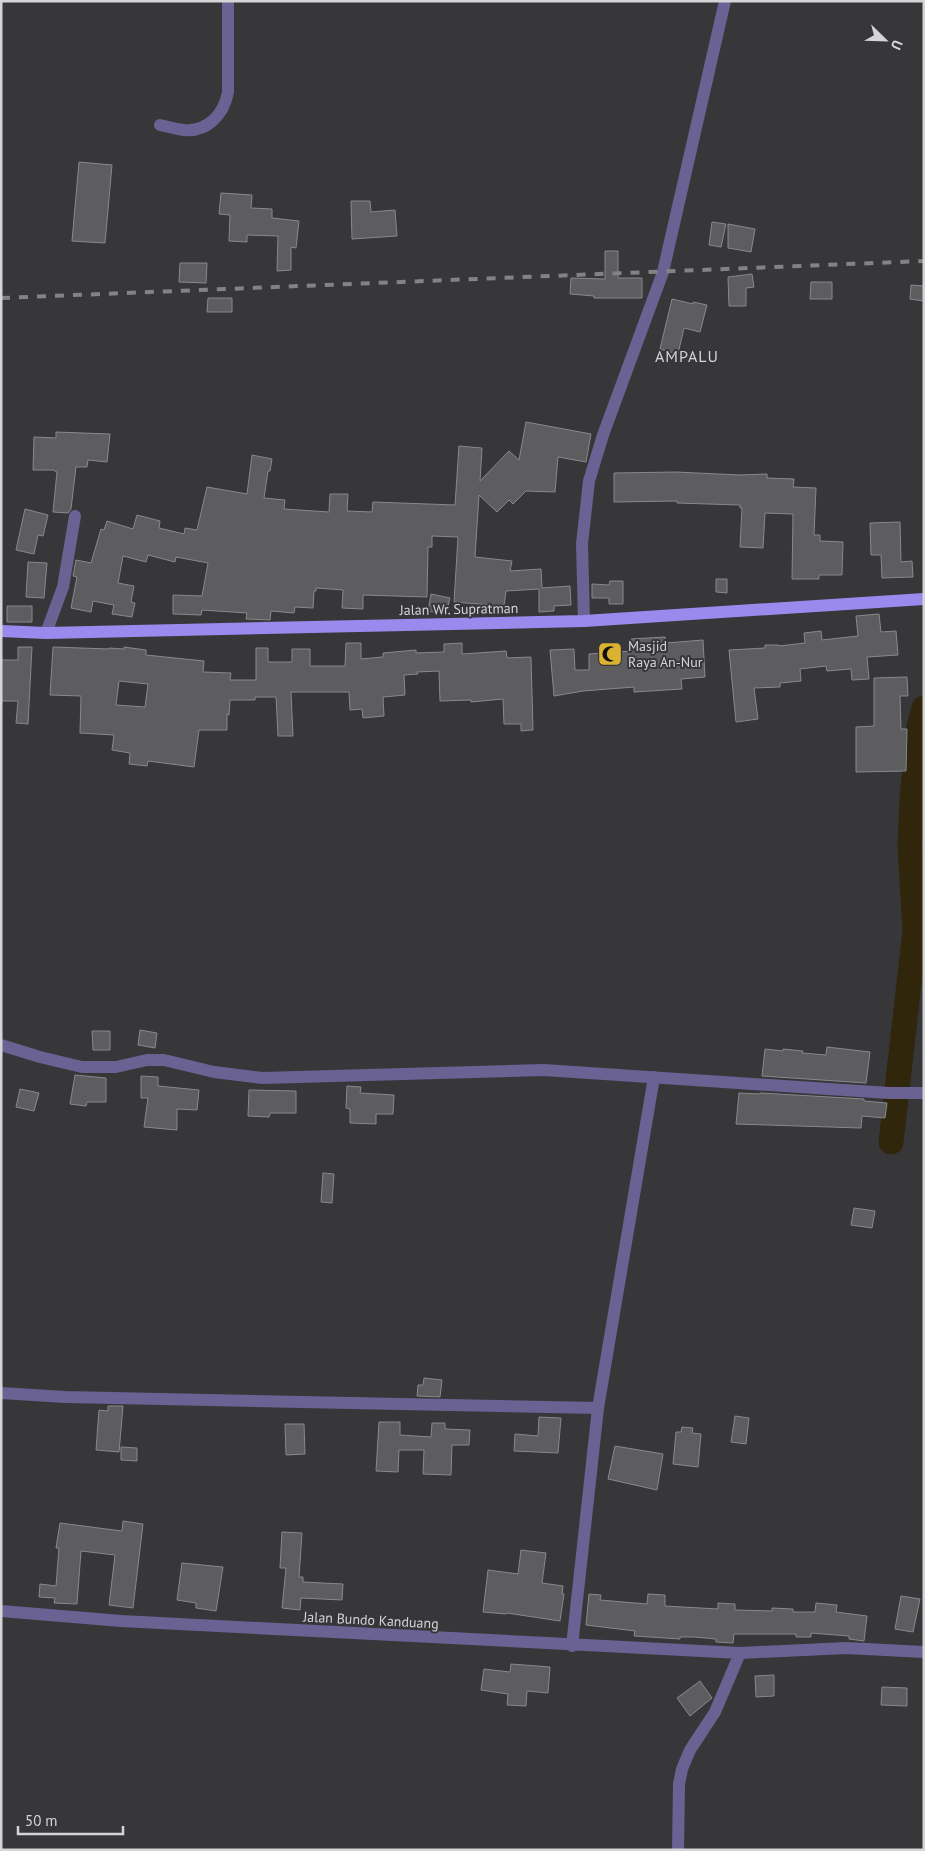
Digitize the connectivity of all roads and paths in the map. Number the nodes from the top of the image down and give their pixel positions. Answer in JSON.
{"nodes":[{"id":1,"x":228,"y":1,"type":"edge"},
{"id":2,"x":725,"y":1,"type":"edge"},
{"id":3,"x":160,"y":125,"type":"dead end"},
{"id":4,"x":75,"y":516,"type":"dead end"},
{"id":5,"x":920,"y":599,"type":"edge"},
{"id":6,"x":584,"y":621,"type":"junction"},
{"id":7,"x":1,"y":631,"type":"edge"},
{"id":8,"x":46,"y":633,"type":"junction"},
{"id":9,"x":1,"y":1045,"type":"edge"},
{"id":10,"x":654,"y":1077,"type":"junction"},
{"id":11,"x":924,"y":1093,"type":"edge"},
{"id":12,"x":1,"y":1393,"type":"edge"},
{"id":13,"x":598,"y":1408,"type":"junction"},
{"id":14,"x":1,"y":1611,"type":"edge"},
{"id":15,"x":572,"y":1646,"type":"junction"},
{"id":16,"x":924,"y":1652,"type":"edge"},
{"id":17,"x":740,"y":1654,"type":"junction"},
{"id":18,"x":678,"y":1850,"type":"edge"}],
"edges":[{"from":1,"to":3,"type":"street"},
{"from":2,"to":6,"type":"street"},
{"from":4,"to":8,"type":"street"},
{"from":5,"to":6,"type":"main road","name":"Jalan Wr. Supratman"},
{"from":6,"to":8,"type":"main road","name":"Jalan Wr. Supratman"},
{"from":7,"to":8,"type":"main road","name":"Jalan Wr. Supratman"},
{"from":9,"to":10,"type":"street"},
{"from":10,"to":11,"type":"street"},
{"from":10,"to":13,"type":"street"},
{"from":12,"to":13,"type":"street"},
{"from":13,"to":15,"type":"street"},
{"from":14,"to":15,"type":"street","name":"Jalan Bundo Kanduang"},
{"from":15,"to":17,"type":"street","name":"Jalan Bundo Kanduang"},
{"from":16,"to":17,"type":"street","name":"Jalan Bundo Kanduang"},
{"from":17,"to":18,"type":"street"}]}
